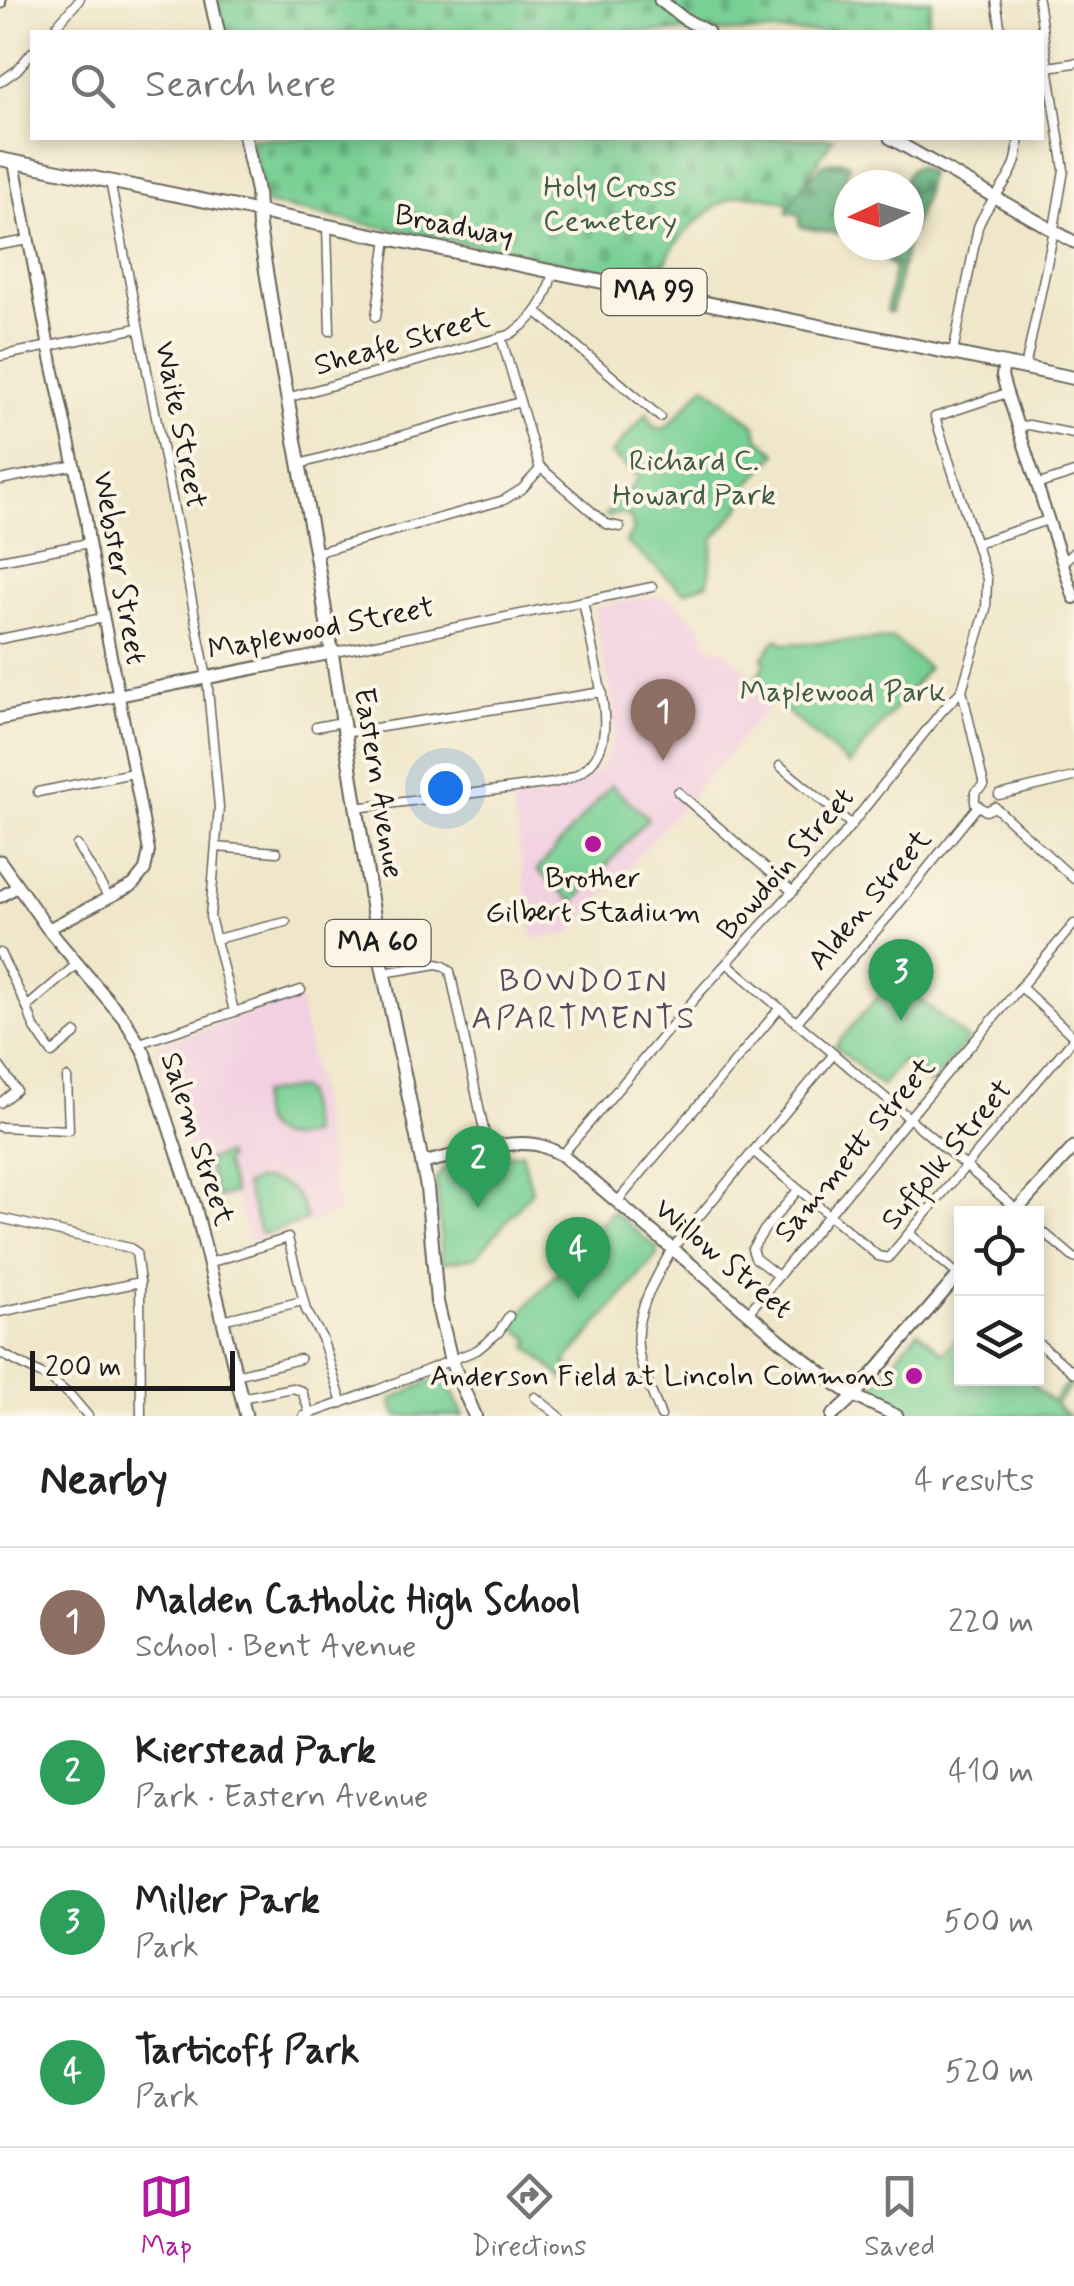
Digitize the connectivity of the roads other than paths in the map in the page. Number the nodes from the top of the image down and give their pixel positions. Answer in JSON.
{"nodes":[{"id":1,"x":80,"y":0,"type":"edge"},
{"id":2,"x":211,"y":0,"type":"edge"},
{"id":3,"x":660,"y":0,"type":"edge"},
{"id":4,"x":996,"y":0,"type":"edge"},
{"id":5,"x":1038,"y":0,"type":"edge"},
{"id":6,"x":53,"y":30,"type":"edge"},
{"id":7,"x":218,"y":30,"type":"edge"},
{"id":8,"x":704,"y":30,"type":"edge"},
{"id":9,"x":1002,"y":30,"type":"edge"},
{"id":10,"x":1041,"y":30,"type":"edge"},
{"id":11,"x":30,"y":54,"type":"edge"},
{"id":12,"x":1074,"y":63,"type":"edge"},
{"id":13,"x":1044,"y":68,"type":"edge"},
{"id":14,"x":0,"y":82,"type":"edge"},
{"id":15,"x":242,"y":140,"type":"edge"},
{"id":16,"x":894,"y":140,"type":"edge"},
{"id":17,"x":1018,"y":140,"type":"edge"},
{"id":18,"x":7,"y":161,"type":"edge"},
{"id":19,"x":110,"y":182,"type":"junction"},
{"id":20,"x":996,"y":198,"type":"junction"},
{"id":21,"x":258,"y":212,"type":"junction"},
{"id":22,"x":327,"y":226,"type":"junction"},
{"id":23,"x":1054,"y":230,"type":"junction"},
{"id":24,"x":387,"y":238,"type":"junction"},
{"id":25,"x":29,"y":240,"type":"junction"},
{"id":26,"x":1074,"y":242,"type":"edge"},
{"id":27,"x":0,"y":245,"type":"edge"},
{"id":28,"x":553,"y":271,"type":"junction"},
{"id":29,"x":537,"y":312,"type":"junction"},
{"id":30,"x":376,"y":317,"type":"dead end"},
{"id":31,"x":138,"y":328,"type":"junction"},
{"id":32,"x":330,"y":331,"type":"dead end"},
{"id":33,"x":501,"y":338,"type":"junction"},
{"id":34,"x":49,"y":346,"type":"junction"},
{"id":35,"x":953,"y":353,"type":"junction"},
{"id":36,"x":0,"y":356,"type":"edge"},
{"id":37,"x":1004,"y":363,"type":"junction"},
{"id":38,"x":1025,"y":368,"type":"junction"},
{"id":39,"x":1074,"y":378,"type":"edge"},
{"id":40,"x":1007,"y":393,"type":"junction"},
{"id":41,"x":287,"y":398,"type":"junction"},
{"id":42,"x":520,"y":402,"type":"junction"},
{"id":43,"x":660,"y":417,"type":"dead end"},
{"id":44,"x":1018,"y":428,"type":"junction"},
{"id":45,"x":1074,"y":434,"type":"edge"},
{"id":46,"x":300,"y":464,"type":"junction"},
{"id":47,"x":75,"y":465,"type":"junction"},
{"id":48,"x":541,"y":468,"type":"junction"},
{"id":49,"x":1074,"y":473,"type":"edge"},
{"id":50,"x":0,"y":480,"type":"edge"},
{"id":51,"x":1036,"y":485,"type":"junction"},
{"id":52,"x":1048,"y":520,"type":"junction"},
{"id":53,"x":620,"y":528,"type":"dead end"},
{"id":54,"x":88,"y":543,"type":"junction"},
{"id":55,"x":977,"y":543,"type":"junction"},
{"id":56,"x":1074,"y":552,"type":"edge"},
{"id":57,"x":315,"y":553,"type":"junction"},
{"id":58,"x":0,"y":560,"type":"edge"},
{"id":59,"x":1064,"y":562,"type":"junction"},
{"id":60,"x":652,"y":587,"type":"dead end"},
{"id":61,"x":1074,"y":598,"type":"edge"},
{"id":62,"x":583,"y":600,"type":"junction"},
{"id":63,"x":103,"y":618,"type":"junction"},
{"id":64,"x":0,"y":639,"type":"edge"},
{"id":65,"x":332,"y":653,"type":"junction"},
{"id":66,"x":207,"y":678,"type":"junction"},
{"id":67,"x":962,"y":690,"type":"junction"},
{"id":68,"x":602,"y":692,"type":"junction"},
{"id":69,"x":117,"y":696,"type":"junction"},
{"id":70,"x":0,"y":719,"type":"edge"},
{"id":71,"x":316,"y":727,"type":"dead end"},
{"id":72,"x":343,"y":727,"type":"junction"},
{"id":73,"x":780,"y":766,"type":"dead end"},
{"id":74,"x":134,"y":772,"type":"junction"},
{"id":75,"x":1074,"y":777,"type":"edge"},
{"id":76,"x":984,"y":785,"type":"junction"},
{"id":77,"x":38,"y":792,"type":"dead end"},
{"id":78,"x":678,"y":792,"type":"dead end"},
{"id":79,"x":999,"y":795,"type":"junction"},
{"id":80,"x":978,"y":807,"type":"junction"},
{"id":81,"x":995,"y":807,"type":"junction"},
{"id":82,"x":356,"y":808,"type":"junction"},
{"id":83,"x":852,"y":824,"type":"junction"},
{"id":84,"x":77,"y":845,"type":"dead end"},
{"id":85,"x":216,"y":846,"type":"junction"},
{"id":86,"x":277,"y":852,"type":"dead end"},
{"id":87,"x":0,"y":861,"type":"edge"},
{"id":88,"x":1074,"y":879,"type":"edge"},
{"id":89,"x":17,"y":887,"type":"junction"},
{"id":90,"x":793,"y":892,"type":"junction"},
{"id":91,"x":0,"y":897,"type":"edge"},
{"id":92,"x":109,"y":898,"type":"junction"},
{"id":93,"x":286,"y":922,"type":"dead end"},
{"id":94,"x":1074,"y":924,"type":"edge"},
{"id":95,"x":48,"y":929,"type":"junction"},
{"id":96,"x":216,"y":939,"type":"junction"},
{"id":97,"x":0,"y":953,"type":"edge"},
{"id":98,"x":77,"y":964,"type":"junction"},
{"id":99,"x":728,"y":964,"type":"junction"},
{"id":100,"x":384,"y":973,"type":"junction"},
{"id":101,"x":1021,"y":987,"type":"junction"},
{"id":102,"x":301,"y":990,"type":"dead end"},
{"id":103,"x":27,"y":1008,"type":"junction"},
{"id":104,"x":779,"y":1009,"type":"junction"},
{"id":105,"x":234,"y":1011,"type":"junction"},
{"id":106,"x":796,"y":1023,"type":"junction"},
{"id":107,"x":76,"y":1033,"type":"dead end"},
{"id":108,"x":1074,"y":1038,"type":"edge"},
{"id":109,"x":140,"y":1043,"type":"junction"},
{"id":110,"x":833,"y":1055,"type":"junction"},
{"id":111,"x":0,"y":1067,"type":"edge"},
{"id":112,"x":66,"y":1078,"type":"dead end"},
{"id":113,"x":0,"y":1103,"type":"edge"},
{"id":114,"x":908,"y":1119,"type":"junction"},
{"id":115,"x":0,"y":1127,"type":"edge"},
{"id":116,"x":1074,"y":1148,"type":"edge"},
{"id":117,"x":488,"y":1149,"type":"junction"},
{"id":118,"x":753,"y":1152,"type":"junction"},
{"id":119,"x":562,"y":1155,"type":"junction"},
{"id":120,"x":422,"y":1163,"type":"junction"},
{"id":121,"x":967,"y":1166,"type":"junction"},
{"id":122,"x":798,"y":1190,"type":"junction"},
{"id":123,"x":617,"y":1202,"type":"junction"},
{"id":124,"x":1010,"y":1206,"type":"edge"},
{"id":125,"x":1022,"y":1206,"type":"edge"},
{"id":126,"x":829,"y":1215,"type":"junction"},
{"id":127,"x":0,"y":1218,"type":"edge"},
{"id":128,"x":1044,"y":1233,"type":"edge"},
{"id":129,"x":910,"y":1234,"type":"junction"},
{"id":130,"x":672,"y":1249,"type":"junction"},
{"id":131,"x":1074,"y":1258,"type":"edge"},
{"id":132,"x":209,"y":1264,"type":"junction"},
{"id":133,"x":954,"y":1270,"type":"edge"},
{"id":134,"x":778,"y":1276,"type":"junction"},
{"id":135,"x":140,"y":1282,"type":"junction"},
{"id":136,"x":954,"y":1282,"type":"edge"},
{"id":137,"x":304,"y":1301,"type":"junction"},
{"id":138,"x":0,"y":1312,"type":"edge"},
{"id":139,"x":748,"y":1313,"type":"junction"},
{"id":140,"x":508,"y":1316,"type":"dead end"},
{"id":141,"x":222,"y":1320,"type":"junction"},
{"id":142,"x":1044,"y":1349,"type":"edge"},
{"id":143,"x":0,"y":1353,"type":"edge"},
{"id":144,"x":300,"y":1359,"type":"dead end"},
{"id":145,"x":451,"y":1361,"type":"junction"},
{"id":146,"x":1074,"y":1373,"type":"edge"},
{"id":147,"x":236,"y":1375,"type":"junction"},
{"id":148,"x":854,"y":1396,"type":"junction"},
{"id":149,"x":535,"y":1397,"type":"dead end"},
{"id":150,"x":241,"y":1398,"type":"junction"},
{"id":151,"x":342,"y":1402,"type":"junction"},
{"id":152,"x":307,"y":1415,"type":"edge"},
{"id":153,"x":88,"y":1416,"type":"edge"},
{"id":154,"x":141,"y":1416,"type":"edge"},
{"id":155,"x":246,"y":1416,"type":"edge"},
{"id":156,"x":475,"y":1416,"type":"edge"},
{"id":157,"x":559,"y":1416,"type":"edge"},
{"id":158,"x":661,"y":1416,"type":"edge"},
{"id":159,"x":832,"y":1416,"type":"edge"},
{"id":160,"x":897,"y":1416,"type":"edge"}],
"edges":[{"from":1,"to":6,"type":"street"},
{"from":2,"to":7,"type":"main road"},
{"from":3,"to":8,"type":"main road"},
{"from":4,"to":9,"type":"street"},
{"from":5,"to":10,"type":"street"},
{"from":11,"to":14,"type":"street"},
{"from":12,"to":13,"type":"street"},
{"from":13,"to":23,"type":"street"},
{"from":15,"to":21,"type":"main road","name":"Eastern Avenue","number":"MA 60"},
{"from":16,"to":20,"type":"main road"},
{"from":17,"to":20,"type":"street"},
{"from":18,"to":19,"type":"main road","name":"Broadway","number":"MA 99"},
{"from":18,"to":25,"type":"street","name":"Webster Street"},
{"from":19,"to":21,"type":"main road","name":"Broadway","number":"MA 99"},
{"from":19,"to":31,"type":"street","name":"Waite Street"},
{"from":20,"to":23,"type":"main road"},
{"from":20,"to":35,"type":"street"},
{"from":21,"to":22,"type":"main road","name":"Broadway","number":"MA 99"},
{"from":21,"to":41,"type":"main road","name":"Eastern Avenue","number":"MA 60"},
{"from":22,"to":24,"type":"main road","name":"Broadway","number":"MA 99"},
{"from":22,"to":32,"type":"street"},
{"from":23,"to":26,"type":"main road"},
{"from":23,"to":38,"type":"street"},
{"from":24,"to":28,"type":"main road","name":"Broadway","number":"MA 99"},
{"from":24,"to":30,"type":"street"},
{"from":25,"to":27,"type":"street"},
{"from":25,"to":34,"type":"street","name":"Webster Street"},
{"from":28,"to":29,"type":"street"},
{"from":28,"to":35,"type":"main road","name":"Broadway","number":"MA 99"},
{"from":29,"to":33,"type":"street","name":"Sheafe Street"},
{"from":29,"to":43,"type":"street"},
{"from":31,"to":34,"type":"street"},
{"from":31,"to":66,"type":"street","name":"Waite Street"},
{"from":33,"to":41,"type":"street","name":"Sheafe Street"},
{"from":33,"to":42,"type":"street"},
{"from":34,"to":36,"type":"street"},
{"from":34,"to":47,"type":"street","name":"Webster Street"},
{"from":35,"to":37,"type":"main road","name":"Broadway","number":"MA 99"},
{"from":37,"to":38,"type":"main road","name":"Broadway","number":"MA 99"},
{"from":37,"to":40,"type":"street"},
{"from":38,"to":39,"type":"main road","name":"Broadway","number":"MA 99"},
{"from":40,"to":44,"type":"street"},
{"from":40,"to":55,"type":"street"},
{"from":41,"to":46,"type":"main road","name":"Eastern Avenue","number":"MA 60"},
{"from":42,"to":46,"type":"street"},
{"from":42,"to":48,"type":"street"},
{"from":44,"to":45,"type":"street"},
{"from":44,"to":51,"type":"street"},
{"from":46,"to":57,"type":"main road","name":"Eastern Avenue","number":"MA 60"},
{"from":47,"to":50,"type":"street"},
{"from":47,"to":54,"type":"street","name":"Webster Street"},
{"from":48,"to":53,"type":"street"},
{"from":48,"to":57,"type":"street"},
{"from":49,"to":51,"type":"street"},
{"from":51,"to":52,"type":"street"},
{"from":52,"to":55,"type":"street"},
{"from":52,"to":59,"type":"street"},
{"from":54,"to":58,"type":"street"},
{"from":54,"to":63,"type":"street","name":"Webster Street"},
{"from":55,"to":67,"type":"street"},
{"from":56,"to":59,"type":"street"},
{"from":57,"to":65,"type":"main road","name":"Eastern Avenue","number":"MA 60"},
{"from":59,"to":61,"type":"street"},
{"from":60,"to":62,"type":"street","name":"Maplewood Street"},
{"from":62,"to":65,"type":"street","name":"Maplewood Street"},
{"from":62,"to":68,"type":"street"},
{"from":63,"to":64,"type":"street"},
{"from":63,"to":69,"type":"street","name":"Webster Street"},
{"from":65,"to":66,"type":"main road","name":"Maplewood Street"},
{"from":65,"to":72,"type":"main road","name":"Eastern Avenue","number":"MA 60"},
{"from":66,"to":69,"type":"main road","name":"Maplewood Street"},
{"from":66,"to":85,"type":"street","name":"Waite Street"},
{"from":67,"to":76,"type":"street"},
{"from":67,"to":83,"type":"street","name":"Bowdoin Street"},
{"from":68,"to":72,"type":"street"},
{"from":68,"to":82,"type":"street"},
{"from":69,"to":70,"type":"main road","name":"Maplewood Street"},
{"from":69,"to":74,"type":"street","name":"Webster Street"},
{"from":71,"to":72,"type":"street"},
{"from":72,"to":82,"type":"main road","name":"Eastern Avenue","number":"MA 60"},
{"from":73,"to":83,"type":"street"},
{"from":74,"to":77,"type":"street"},
{"from":74,"to":92,"type":"street","name":"Webster Street"},
{"from":75,"to":79,"type":"street"},
{"from":76,"to":79,"type":"street"},
{"from":76,"to":80,"type":"street"},
{"from":78,"to":90,"type":"street"},
{"from":79,"to":81,"type":"street"},
{"from":80,"to":81,"type":"street"},
{"from":80,"to":106,"type":"street","name":"Alden Street"},
{"from":81,"to":88,"type":"street"},
{"from":82,"to":100,"type":"main road","name":"Eastern Avenue","number":"MA 60"},
{"from":83,"to":90,"type":"street","name":"Bowdoin Street"},
{"from":84,"to":92,"type":"street"},
{"from":85,"to":86,"type":"street"},
{"from":85,"to":96,"type":"street","name":"Waite Street"},
{"from":87,"to":89,"type":"main road","name":"Salem Street"},
{"from":89,"to":91,"type":"street"},
{"from":89,"to":95,"type":"main road","name":"Salem Street"},
{"from":90,"to":99,"type":"street","name":"Bowdoin Street"},
{"from":92,"to":95,"type":"street","name":"Webster Street"},
{"from":93,"to":96,"type":"street"},
{"from":94,"to":101,"type":"street","name":"Sammett Street"},
{"from":95,"to":98,"type":"main road","name":"Salem Street"},
{"from":96,"to":105,"type":"street","name":"Waite Street"},
{"from":97,"to":103,"type":"street"},
{"from":98,"to":103,"type":"street"},
{"from":98,"to":109,"type":"main road","name":"Salem Street"},
{"from":99,"to":104,"type":"street"},
{"from":99,"to":119,"type":"street","name":"Bowdoin Street"},
{"from":100,"to":117,"type":"street"},
{"from":100,"to":120,"type":"main road","name":"Eastern Avenue","number":"MA 60"},
{"from":101,"to":108,"type":"street","name":"Suffolk Street"},
{"from":101,"to":114,"type":"street","name":"Sammett Street"},
{"from":102,"to":105,"type":"street"},
{"from":103,"to":107,"type":"street"},
{"from":104,"to":106,"type":"street"},
{"from":104,"to":123,"type":"street"},
{"from":105,"to":109,"type":"street"},
{"from":106,"to":110,"type":"street"},
{"from":108,"to":121,"type":"street","name":"Suffolk Street"},
{"from":109,"to":132,"type":"main road","name":"Salem Street"},
{"from":110,"to":114,"type":"street"},
{"from":110,"to":118,"type":"street"},
{"from":111,"to":113,"type":"street"},
{"from":112,"to":115,"type":"street"},
{"from":114,"to":121,"type":"street"},
{"from":114,"to":126,"type":"street","name":"Sammett Street"},
{"from":116,"to":125,"type":"main road"},
{"from":117,"to":119,"type":"main road"},
{"from":117,"to":120,"type":"main road"},
{"from":118,"to":122,"type":"street","name":"Suffolk Street"},
{"from":118,"to":130,"type":"street"},
{"from":119,"to":123,"type":"main road","name":"Willow Street"},
{"from":120,"to":145,"type":"main road","name":"Eastern Avenue","number":"MA 60"},
{"from":121,"to":124,"type":"street"},
{"from":121,"to":129,"type":"street","name":"Suffolk Street"},
{"from":122,"to":126,"type":"street","name":"Suffolk Street"},
{"from":122,"to":134,"type":"street"},
{"from":123,"to":130,"type":"main road","name":"Willow Street"},
{"from":126,"to":129,"type":"street","name":"Suffolk Street"},
{"from":126,"to":134,"type":"street","name":"Sammett Street"},
{"from":127,"to":135,"type":"street"},
{"from":128,"to":131,"type":"street"},
{"from":129,"to":133,"type":"street"},
{"from":130,"to":139,"type":"main road","name":"Willow Street"},
{"from":130,"to":158,"type":"street"},
{"from":132,"to":137,"type":"street"},
{"from":132,"to":141,"type":"main road","name":"Salem Street"},
{"from":134,"to":139,"type":"street","name":"Sammett Street"},
{"from":135,"to":138,"type":"street"},
{"from":135,"to":154,"type":"street"},
{"from":136,"to":148,"type":"main road"},
{"from":137,"to":141,"type":"street"},
{"from":137,"to":151,"type":"street"},
{"from":139,"to":148,"type":"main road","name":"Willow Street"},
{"from":140,"to":145,"type":"street"},
{"from":141,"to":147,"type":"main road","name":"Salem Street"},
{"from":142,"to":146,"type":"street"},
{"from":143,"to":153,"type":"street"},
{"from":144,"to":147,"type":"street"},
{"from":145,"to":151,"type":"street"},
{"from":145,"to":156,"type":"main road","name":"Eastern Avenue","number":"MA 60"},
{"from":147,"to":150,"type":"main road","name":"Salem Street"},
{"from":148,"to":159,"type":"main road"},
{"from":148,"to":160,"type":"main road","name":"Willow Street"},
{"from":149,"to":157,"type":"street"},
{"from":150,"to":152,"type":"street"},
{"from":150,"to":155,"type":"main road","name":"Salem Street"},
{"from":151,"to":152,"type":"street"}]}
